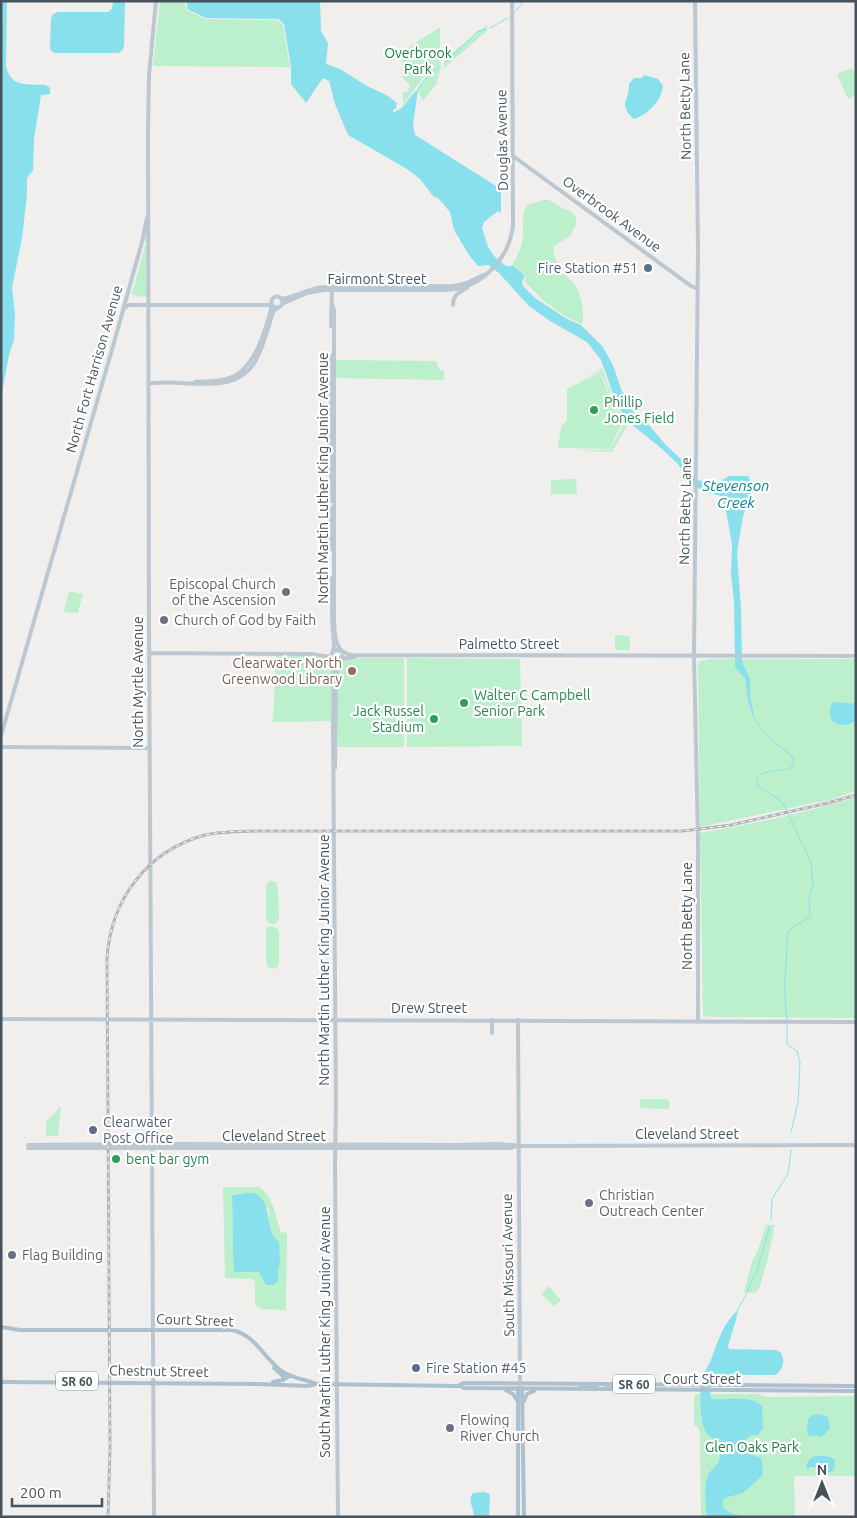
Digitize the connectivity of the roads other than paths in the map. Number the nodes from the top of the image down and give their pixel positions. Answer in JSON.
{"nodes":[{"id":1,"x":156,"y":1,"type":"edge"},
{"id":2,"x":512,"y":1,"type":"edge"},
{"id":3,"x":695,"y":1,"type":"edge"},
{"id":4,"x":513,"y":156,"type":"junction"},
{"id":5,"x":148,"y":216,"type":"junction"},
{"id":6,"x":489,"y":272,"type":"junction"},
{"id":7,"x":471,"y":286,"type":"junction"},
{"id":8,"x":441,"y":287,"type":"joint"},
{"id":9,"x":332,"y":288,"type":"junction"},
{"id":10,"x":445,"y":290,"type":"joint"},
{"id":11,"x":698,"y":290,"type":"junction"},
{"id":12,"x":281,"y":299,"type":"junction"},
{"id":13,"x":272,"y":304,"type":"junction"},
{"id":14,"x":149,"y":305,"type":"junction"},
{"id":15,"x":332,"y":305,"type":"junction"},
{"id":16,"x":453,"y":305,"type":"dead end"},
{"id":17,"x":280,"y":306,"type":"junction"},
{"id":18,"x":122,"y":312,"type":"junction"},
{"id":19,"x":235,"y":377,"type":"junction"},
{"id":20,"x":149,"y":383,"type":"junction"},
{"id":21,"x":341,"y":651,"type":"junction"},
{"id":22,"x":333,"y":652,"type":"junction"},
{"id":23,"x":149,"y":653,"type":"junction"},
{"id":24,"x":311,"y":654,"type":"junction"},
{"id":25,"x":677,"y":656,"type":"junction"},
{"id":26,"x":694,"y":656,"type":"junction"},
{"id":27,"x":856,"y":656,"type":"edge"},
{"id":28,"x":333,"y":659,"type":"junction"},
{"id":29,"x":341,"y":659,"type":"junction"},
{"id":30,"x":1,"y":736,"type":"edge"},
{"id":31,"x":1,"y":747,"type":"edge"},
{"id":32,"x":150,"y":748,"type":"junction"},
{"id":33,"x":334,"y":772,"type":"junction"},
{"id":34,"x":1,"y":1019,"type":"edge"},
{"id":35,"x":152,"y":1019,"type":"junction"},
{"id":36,"x":335,"y":1019,"type":"junction"},
{"id":37,"x":492,"y":1020,"type":"junction"},
{"id":38,"x":518,"y":1020,"type":"junction"},
{"id":39,"x":698,"y":1021,"type":"junction"},
{"id":40,"x":856,"y":1022,"type":"edge"},
{"id":41,"x":492,"y":1033,"type":"dead end"},
{"id":42,"x":519,"y":1145,"type":"junction"},
{"id":43,"x":856,"y":1145,"type":"edge"},
{"id":44,"x":152,"y":1146,"type":"junction"},
{"id":45,"x":335,"y":1146,"type":"junction"},
{"id":46,"x":28,"y":1147,"type":"dead end"},
{"id":47,"x":1,"y":1327,"type":"edge"},
{"id":48,"x":153,"y":1330,"type":"junction"},
{"id":49,"x":271,"y":1362,"type":"junction"},
{"id":50,"x":289,"y":1376,"type":"junction"},
{"id":51,"x":284,"y":1380,"type":"junction"},
{"id":52,"x":1,"y":1382,"type":"edge"},
{"id":53,"x":154,"y":1382,"type":"junction"},
{"id":54,"x":259,"y":1384,"type":"junction"},
{"id":55,"x":317,"y":1384,"type":"junction"},
{"id":56,"x":337,"y":1384,"type":"junction"},
{"id":57,"x":520,"y":1384,"type":"junction"},
{"id":58,"x":601,"y":1384,"type":"junction"},
{"id":59,"x":638,"y":1384,"type":"junction"},
{"id":60,"x":460,"y":1386,"type":"junction"},
{"id":61,"x":856,"y":1386,"type":"edge"},
{"id":62,"x":504,"y":1389,"type":"junction"},
{"id":63,"x":520,"y":1389,"type":"junction"},
{"id":64,"x":538,"y":1389,"type":"junction"},
{"id":65,"x":570,"y":1390,"type":"junction"},
{"id":66,"x":601,"y":1390,"type":"junction"},
{"id":67,"x":856,"y":1391,"type":"edge"},
{"id":68,"x":523,"y":1404,"type":"junction"},
{"id":69,"x":518,"y":1408,"type":"junction"},
{"id":70,"x":154,"y":1517,"type":"edge"},
{"id":71,"x":338,"y":1517,"type":"edge"},
{"id":72,"x":518,"y":1517,"type":"edge"},
{"id":73,"x":524,"y":1517,"type":"edge"}],
"edges":[{"from":1,"to":5,"type":"street","name":"North Fort Harrison Avenue"},
{"from":2,"to":4,"type":"street","name":"Douglas Avenue"},
{"from":3,"to":11,"type":"street","name":"North Betty Lane"},
{"from":4,"to":6,"type":"street","name":"Douglas Avenue"},
{"from":4,"to":11,"type":"street","name":"Overbrook Avenue"},
{"from":5,"to":14,"type":"street","name":"North Myrtle Avenue"},
{"from":5,"to":18,"type":"street","name":"North Fort Harrison Avenue"},
{"from":6,"to":7,"type":"street","name":"Douglas Avenue"},
{"from":6,"to":8,"type":"street","name":"Douglas Avenue"},
{"from":7,"to":10,"type":"street","name":"Douglas Avenue"},
{"from":7,"to":16,"type":"street"},
{"from":8,"to":9,"type":"street","name":"Fairmont Street"},
{"from":9,"to":10,"type":"street","name":"Fairmont Street"},
{"from":9,"to":12,"type":"street","name":"Fairmont Street"},
{"from":9,"to":15,"type":"street","name":"North Martin Luther King Junior Avenue"},
{"from":9,"to":17,"type":"street","name":"Fairmont Street"},
{"from":11,"to":26,"type":"street","name":"North Betty Lane"},
{"from":12,"to":13,"type":"street","name":"Fairmont Street"},
{"from":12,"to":17,"type":"street"},
{"from":13,"to":14,"type":"street"},
{"from":13,"to":17,"type":"street"},
{"from":13,"to":19,"type":"street"},
{"from":14,"to":18,"type":"street"},
{"from":14,"to":20,"type":"street","name":"North Myrtle Avenue"},
{"from":15,"to":21,"type":"street","name":"North Martin Luther King Junior Avenue"},
{"from":15,"to":22,"type":"street","name":"North Martin Luther King Junior Avenue"},
{"from":17,"to":19,"type":"street"},
{"from":18,"to":30,"type":"street","name":"North Fort Harrison Avenue"},
{"from":19,"to":20,"type":"street"},
{"from":20,"to":23,"type":"street","name":"North Myrtle Avenue"},
{"from":21,"to":22,"type":"street"},
{"from":21,"to":25,"type":"street","name":"Palmetto Street"},
{"from":21,"to":29,"type":"street"},
{"from":22,"to":24,"type":"street"},
{"from":22,"to":28,"type":"street"},
{"from":23,"to":24,"type":"street"},
{"from":23,"to":32,"type":"street","name":"North Myrtle Avenue"},
{"from":24,"to":28,"type":"street"},
{"from":25,"to":26,"type":"street","name":"Palmetto Street"},
{"from":25,"to":29,"type":"street","name":"Palmetto Street"},
{"from":26,"to":27,"type":"street","name":"Palmetto Street"},
{"from":26,"to":39,"type":"street","name":"North Betty Lane"},
{"from":28,"to":29,"type":"street"},
{"from":28,"to":33,"type":"street","name":"North Martin Luther King Junior Avenue"},
{"from":29,"to":33,"type":"street","name":"North Martin Luther King Junior Avenue"},
{"from":31,"to":32,"type":"street"},
{"from":32,"to":35,"type":"street","name":"North Myrtle Avenue"},
{"from":33,"to":36,"type":"street","name":"North Martin Luther King Junior Avenue"},
{"from":34,"to":35,"type":"street","name":"Drew Street"},
{"from":35,"to":36,"type":"street","name":"Drew Street"},
{"from":35,"to":44,"type":"street","name":"North Myrtle Avenue"},
{"from":36,"to":37,"type":"street","name":"Drew Street"},
{"from":36,"to":45,"type":"street","name":"North Martin Luther King Junior Avenue"},
{"from":37,"to":38,"type":"street","name":"Drew Street"},
{"from":37,"to":41,"type":"street"},
{"from":38,"to":39,"type":"street","name":"Drew Street"},
{"from":38,"to":42,"type":"street","name":"South Missouri Avenue"},
{"from":39,"to":40,"type":"street","name":"Drew Street"},
{"from":42,"to":43,"type":"street","name":"Cleveland Street"},
{"from":42,"to":45,"type":"street","name":"Cleveland Street"},
{"from":42,"to":57,"type":"street","name":"South Missouri Avenue"},
{"from":44,"to":45,"type":"street","name":"Cleveland Street"},
{"from":44,"to":46,"type":"street"},
{"from":44,"to":48,"type":"street","name":"North Myrtle Avenue"},
{"from":45,"to":56,"type":"street","name":"South Martin Luther King Junior Avenue"},
{"from":47,"to":48,"type":"main road","name":"Court Street"},
{"from":48,"to":49,"type":"main road","name":"Court Street"},
{"from":48,"to":53,"type":"street","name":"North Myrtle Avenue"},
{"from":49,"to":50,"type":"main road","name":"Court Street"},
{"from":49,"to":51,"type":"main road"},
{"from":50,"to":51,"type":"main road"},
{"from":50,"to":55,"type":"main road","name":"Court Street"},
{"from":51,"to":54,"type":"main road"},
{"from":52,"to":53,"type":"main road","name":"Chestnut Street","number":"SR 60"},
{"from":53,"to":54,"type":"main road","name":"Chestnut Street"},
{"from":53,"to":70,"type":"street","name":"North Myrtle Avenue"},
{"from":54,"to":55,"type":"main road","name":"Chestnut Street"},
{"from":55,"to":56,"type":"main road","name":"Court Street"},
{"from":56,"to":60,"type":"main road","name":"Court Street"},
{"from":56,"to":71,"type":"street","name":"South Martin Luther King Junior Avenue"},
{"from":57,"to":58,"type":"main road","name":"Court Street","number":"SR 60"},
{"from":57,"to":60,"type":"main road","name":"Court Street"},
{"from":57,"to":63,"type":"main road","name":"South Missouri Avenue"},
{"from":58,"to":59,"type":"main road","name":"Court Street","number":"SR 60"},
{"from":58,"to":65,"type":"main road"},
{"from":59,"to":61,"type":"main road","name":"Court Street","number":"SR 60"},
{"from":59,"to":66,"type":"main road"},
{"from":60,"to":62,"type":"main road","name":"Court Street"},
{"from":62,"to":63,"type":"main road","name":"Court Street","number":"SR 60"},
{"from":62,"to":69,"type":"main road"},
{"from":63,"to":64,"type":"main road","name":"Court Street","number":"SR 60"},
{"from":63,"to":68,"type":"main road","name":"South Missouri Avenue"},
{"from":63,"to":69,"type":"main road","name":"South Missouri Avenue"},
{"from":64,"to":65,"type":"main road","name":"Court Street","number":"SR 60"},
{"from":64,"to":68,"type":"main road"},
{"from":65,"to":66,"type":"main road","name":"Court Street","number":"SR 60"},
{"from":66,"to":67,"type":"main road","name":"Court Street","number":"SR 60"},
{"from":68,"to":73,"type":"main road","name":"South Missouri Avenue"},
{"from":69,"to":72,"type":"main road","name":"South Missouri Avenue"}]}
